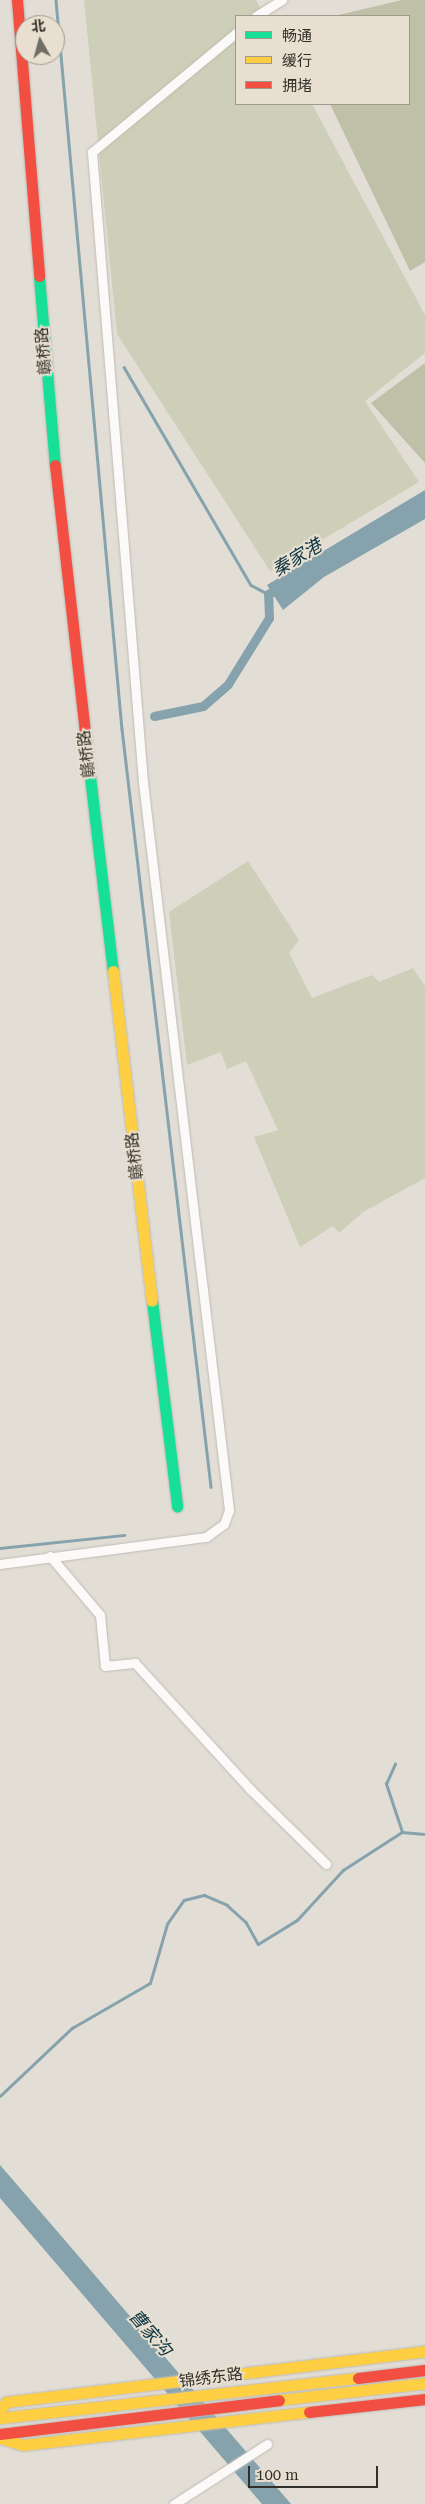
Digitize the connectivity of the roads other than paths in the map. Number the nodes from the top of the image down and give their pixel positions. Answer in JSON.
{"nodes":[{"id":1,"x":17,"y":0,"type":"edge"},
{"id":2,"x":282,"y":0,"type":"edge"},
{"id":3,"x":258,"y":15,"type":"edge"},
{"id":4,"x":235,"y":34,"type":"edge"},
{"id":5,"x":177,"y":1506,"type":"dead end"},
{"id":6,"x":50,"y":1556,"type":"junction"},
{"id":7,"x":0,"y":1564,"type":"edge"},
{"id":8,"x":326,"y":1864,"type":"dead end"},
{"id":9,"x":425,"y":2351,"type":"edge"},
{"id":10,"x":425,"y":2370,"type":"edge"},
{"id":11,"x":425,"y":2383,"type":"edge"},
{"id":12,"x":425,"y":2399,"type":"edge"},
{"id":13,"x":0,"y":2410,"type":"edge"},
{"id":14,"x":0,"y":2418,"type":"edge"},
{"id":15,"x":0,"y":2436,"type":"edge"},
{"id":16,"x":267,"y":2444,"type":"dead end"},
{"id":17,"x":174,"y":2504,"type":"edge"}],
"edges":[{"from":1,"to":5,"type":"main road","name":"赣桥路"},
{"from":2,"to":3,"type":"street"},
{"from":4,"to":6,"type":"street"},
{"from":6,"to":7,"type":"street"},
{"from":6,"to":8,"type":"street"},
{"from":9,"to":13,"type":"main road","name":"锦绣东路"},
{"from":10,"to":14,"type":"main road","name":"锦绣东路"},
{"from":11,"to":15,"type":"main road","name":"锦绣东路"},
{"from":12,"to":15,"type":"main road","name":"锦绣东路"},
{"from":16,"to":17,"type":"street"}]}
